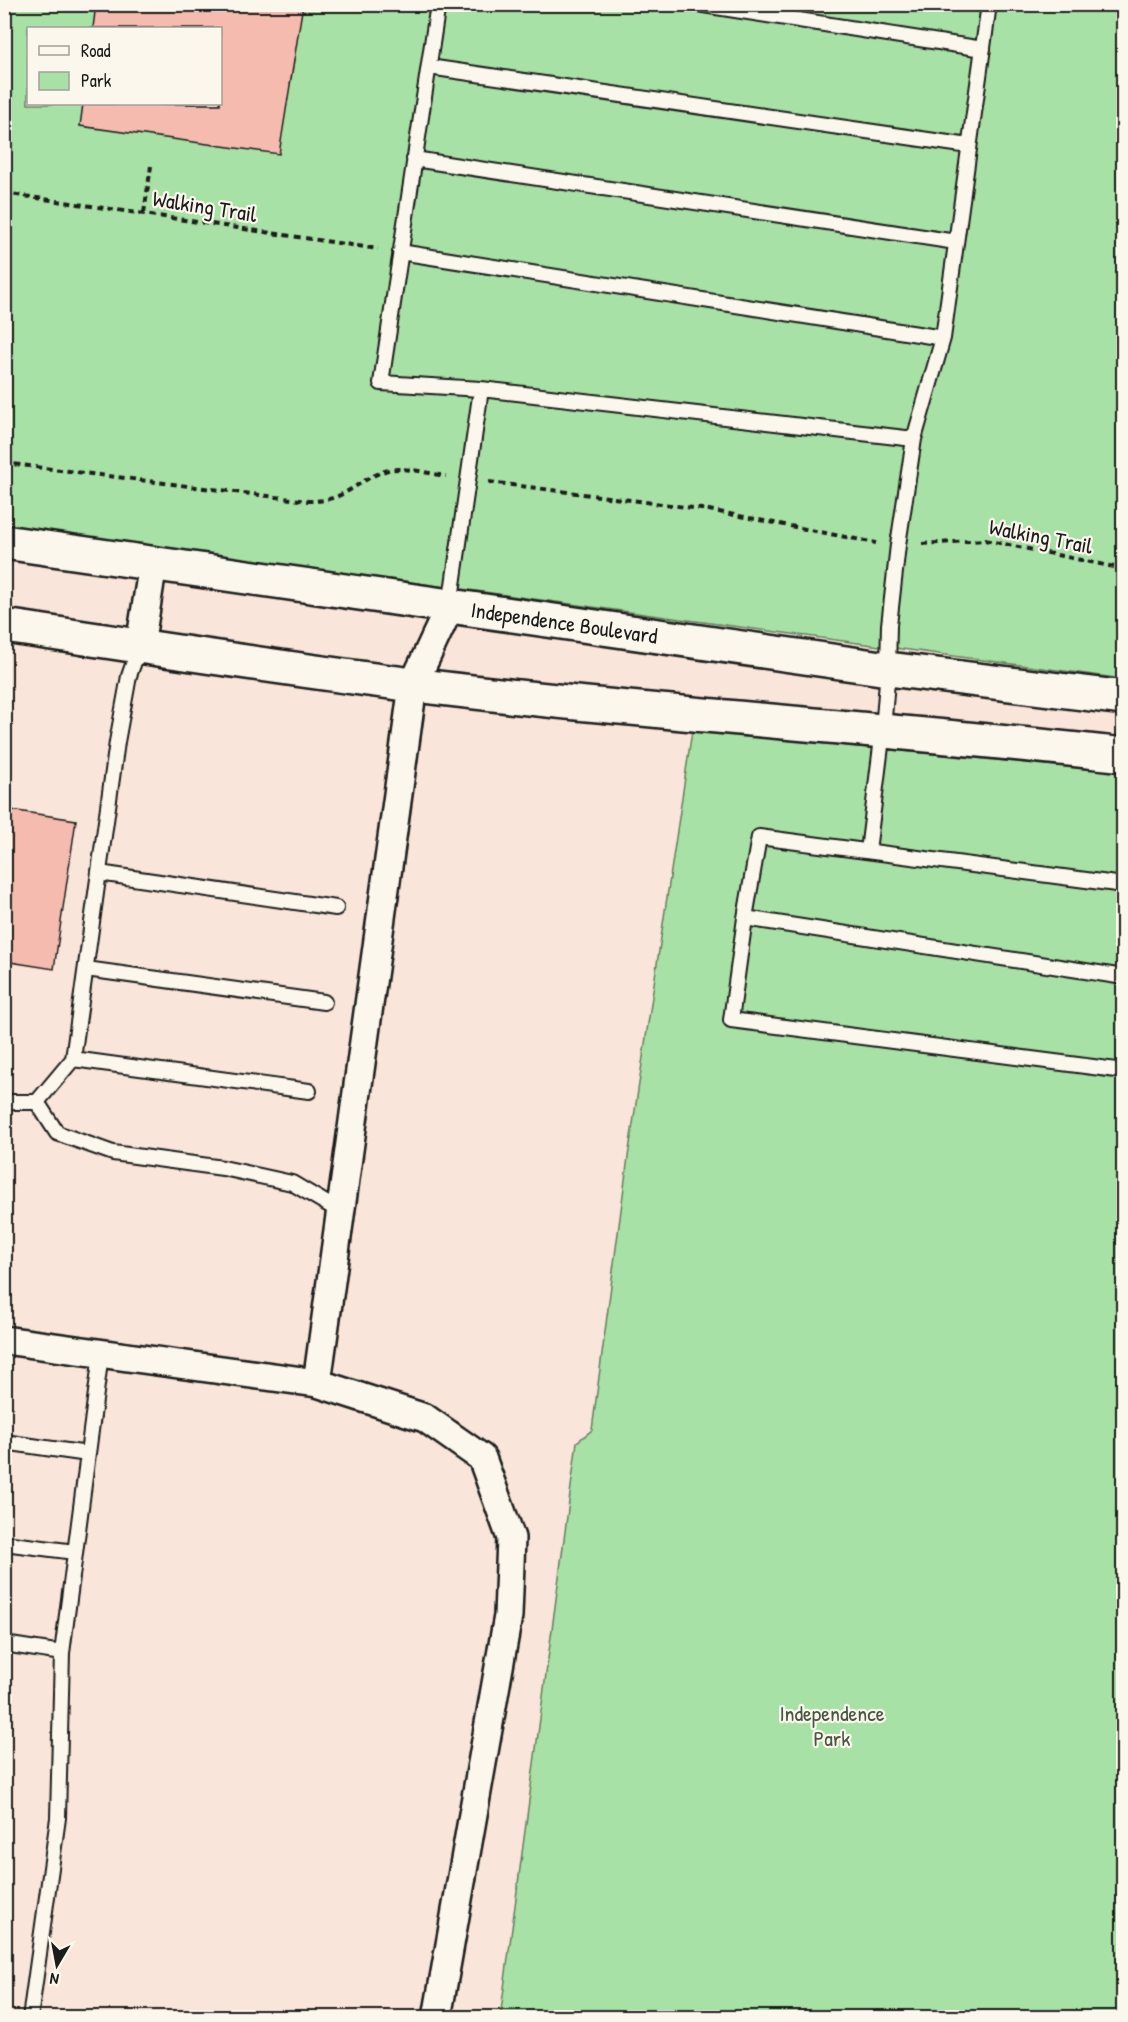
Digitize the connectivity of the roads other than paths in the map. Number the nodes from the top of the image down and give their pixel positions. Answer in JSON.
{"nodes":[{"id":1,"x":438,"y":4,"type":"edge"},
{"id":2,"x":697,"y":4,"type":"edge"},
{"id":3,"x":989,"y":4,"type":"edge"},
{"id":4,"x":983,"y":49,"type":"junction"},
{"id":5,"x":429,"y":67,"type":"junction"},
{"id":6,"x":969,"y":146,"type":"junction"},
{"id":7,"x":414,"y":159,"type":"junction"},
{"id":8,"x":956,"y":242,"type":"junction"},
{"id":9,"x":400,"y":252,"type":"junction"},
{"id":10,"x":943,"y":338,"type":"junction"},
{"id":11,"x":481,"y":389,"type":"junction"},
{"id":12,"x":914,"y":440,"type":"junction"},
{"id":13,"x":4,"y":542,"type":"edge"},
{"id":14,"x":153,"y":564,"type":"junction"},
{"id":15,"x":450,"y":606,"type":"junction"},
{"id":16,"x":4,"y":626,"type":"edge"},
{"id":17,"x":140,"y":645,"type":"junction"},
{"id":18,"x":888,"y":669,"type":"junction"},
{"id":19,"x":413,"y":685,"type":"junction"},
{"id":20,"x":1124,"y":698,"type":"edge"},
{"id":21,"x":883,"y":730,"type":"junction"},
{"id":22,"x":1124,"y":755,"type":"edge"},
{"id":23,"x":868,"y":851,"type":"junction"},
{"id":24,"x":99,"y":873,"type":"junction"},
{"id":25,"x":1124,"y":885,"type":"edge"},
{"id":26,"x":336,"y":908,"type":"dead end"},
{"id":27,"x":745,"y":918,"type":"junction"},
{"id":28,"x":86,"y":969,"type":"junction"},
{"id":29,"x":1124,"y":976,"type":"edge"},
{"id":30,"x":324,"y":1002,"type":"dead end"},
{"id":31,"x":74,"y":1059,"type":"junction"},
{"id":32,"x":1124,"y":1071,"type":"edge"},
{"id":33,"x":309,"y":1091,"type":"dead end"},
{"id":34,"x":4,"y":1102,"type":"edge"},
{"id":35,"x":37,"y":1102,"type":"junction"},
{"id":36,"x":341,"y":1212,"type":"junction"},
{"id":37,"x":4,"y":1340,"type":"edge"},
{"id":38,"x":101,"y":1354,"type":"junction"},
{"id":39,"x":317,"y":1383,"type":"junction"},
{"id":40,"x":4,"y":1442,"type":"edge"},
{"id":41,"x":88,"y":1454,"type":"junction"},
{"id":42,"x":4,"y":1543,"type":"edge"},
{"id":43,"x":75,"y":1552,"type":"junction"},
{"id":44,"x":4,"y":1644,"type":"edge"},
{"id":45,"x":62,"y":1653,"type":"junction"},
{"id":46,"x":30,"y":2018,"type":"edge"},
{"id":47,"x":437,"y":2018,"type":"edge"}],
"edges":[{"from":1,"to":5,"type":"lane"},
{"from":2,"to":4,"type":"lane"},
{"from":3,"to":4,"type":"lane"},
{"from":4,"to":6,"type":"lane"},
{"from":5,"to":6,"type":"lane"},
{"from":5,"to":7,"type":"lane"},
{"from":6,"to":8,"type":"lane"},
{"from":7,"to":8,"type":"lane"},
{"from":7,"to":9,"type":"lane"},
{"from":8,"to":10,"type":"lane"},
{"from":9,"to":10,"type":"lane"},
{"from":9,"to":11,"type":"lane"},
{"from":10,"to":12,"type":"lane"},
{"from":11,"to":12,"type":"lane"},
{"from":11,"to":15,"type":"lane"},
{"from":12,"to":18,"type":"lane"},
{"from":13,"to":14,"type":"main road","name":"Independence Boulevard"},
{"from":14,"to":15,"type":"main road","name":"Independence Boulevard"},
{"from":14,"to":17,"type":"street"},
{"from":15,"to":18,"type":"main road","name":"Independence Boulevard"},
{"from":15,"to":19,"type":"street"},
{"from":16,"to":17,"type":"main road"},
{"from":17,"to":19,"type":"main road"},
{"from":17,"to":24,"type":"lane"},
{"from":18,"to":20,"type":"main road","name":"Independence Boulevard"},
{"from":18,"to":21,"type":"lane"},
{"from":19,"to":21,"type":"main road"},
{"from":19,"to":36,"type":"street"},
{"from":21,"to":22,"type":"main road"},
{"from":21,"to":23,"type":"lane"},
{"from":23,"to":25,"type":"lane"},
{"from":23,"to":27,"type":"lane"},
{"from":24,"to":26,"type":"lane"},
{"from":24,"to":28,"type":"lane"},
{"from":27,"to":29,"type":"lane"},
{"from":27,"to":32,"type":"lane"},
{"from":28,"to":30,"type":"lane"},
{"from":28,"to":31,"type":"lane"},
{"from":31,"to":33,"type":"lane"},
{"from":31,"to":35,"type":"lane"},
{"from":34,"to":35,"type":"lane"},
{"from":35,"to":36,"type":"lane"},
{"from":36,"to":39,"type":"street"},
{"from":37,"to":38,"type":"street"},
{"from":38,"to":39,"type":"street"},
{"from":38,"to":41,"type":"lane"},
{"from":39,"to":47,"type":"street"},
{"from":40,"to":41,"type":"lane"},
{"from":41,"to":43,"type":"lane"},
{"from":42,"to":43,"type":"lane"},
{"from":43,"to":45,"type":"lane"},
{"from":44,"to":45,"type":"lane"},
{"from":45,"to":46,"type":"lane"}]}
